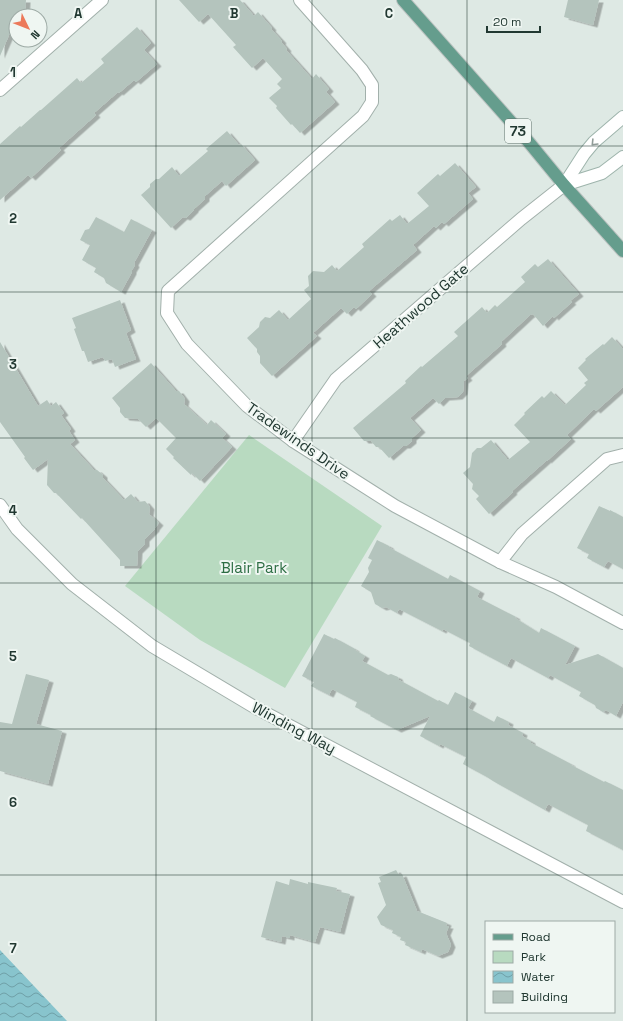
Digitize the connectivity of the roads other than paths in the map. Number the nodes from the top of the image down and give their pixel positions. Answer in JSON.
{"nodes":[{"id":1,"x":102,"y":0,"type":"edge"},
{"id":2,"x":300,"y":0,"type":"edge"},
{"id":3,"x":403,"y":0,"type":"edge"},
{"id":4,"x":0,"y":90,"type":"edge"},
{"id":5,"x":623,"y":117,"type":"edge"},
{"id":6,"x":623,"y":157,"type":"edge"},
{"id":7,"x":564,"y":185,"type":"junction"},
{"id":8,"x":623,"y":252,"type":"edge"},
{"id":9,"x":293,"y":441,"type":"junction"},
{"id":10,"x":623,"y":455,"type":"edge"},
{"id":11,"x":0,"y":505,"type":"edge"},
{"id":12,"x":500,"y":562,"type":"junction"},
{"id":13,"x":623,"y":623,"type":"edge"},
{"id":14,"x":623,"y":902,"type":"edge"}],
"edges":[{"from":1,"to":4,"type":"street"},
{"from":2,"to":9,"type":"street","name":"Tradewinds Drive"},
{"from":3,"to":7,"type":"main road","number":"73"},
{"from":5,"to":7,"type":"street","one_way":true},
{"from":6,"to":7,"type":"street"},
{"from":7,"to":8,"type":"main road","number":"73"},
{"from":7,"to":9,"type":"street","name":"Heathwood Gate"},
{"from":9,"to":12,"type":"street","name":"Tradewinds Drive"},
{"from":10,"to":12,"type":"street"},
{"from":11,"to":14,"type":"street","name":"Winding Way"},
{"from":12,"to":13,"type":"street","name":"Tradewinds Drive"}]}
